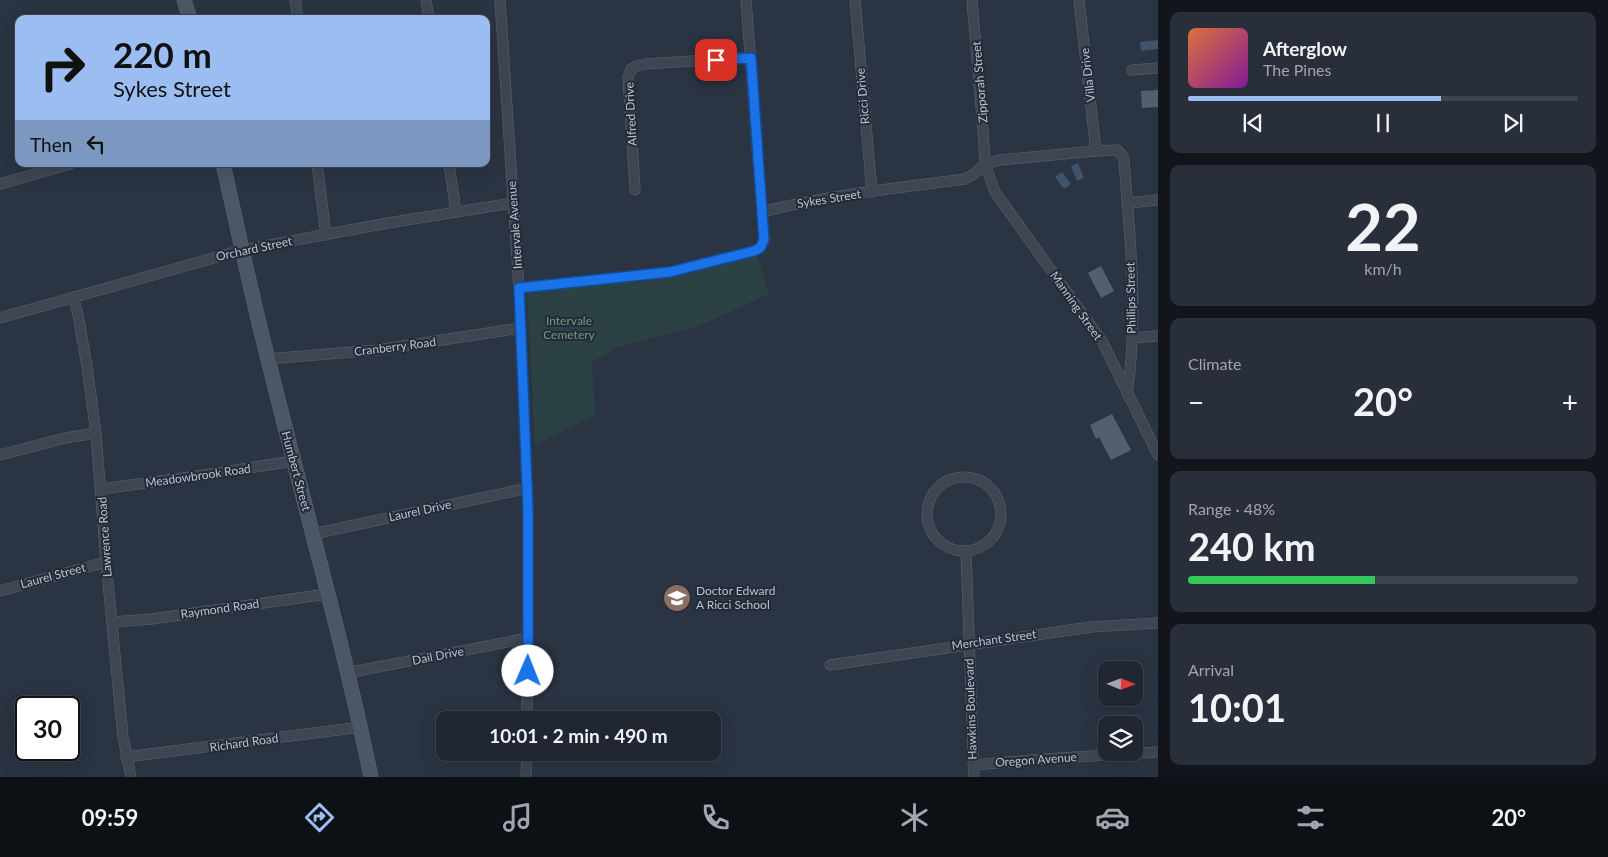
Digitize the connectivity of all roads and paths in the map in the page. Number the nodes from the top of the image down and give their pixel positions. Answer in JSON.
{"nodes":[{"id":1,"x":184,"y":0,"type":"edge"},
{"id":2,"x":295,"y":0,"type":"edge"},
{"id":3,"x":426,"y":0,"type":"edge"},
{"id":4,"x":500,"y":0,"type":"edge"},
{"id":5,"x":746,"y":0,"type":"edge"},
{"id":6,"x":856,"y":0,"type":"edge"},
{"id":7,"x":972,"y":0,"type":"edge"},
{"id":8,"x":1079,"y":0,"type":"edge"},
{"id":9,"x":189,"y":15,"type":"edge"},
{"id":10,"x":297,"y":15,"type":"edge"},
{"id":11,"x":428,"y":15,"type":"edge"},
{"id":12,"x":751,"y":58,"type":"junction"},
{"id":13,"x":1158,"y":68,"type":"edge"},
{"id":14,"x":1132,"y":70,"type":"dead end"},
{"id":15,"x":1096,"y":151,"type":"junction"},
{"id":16,"x":985,"y":164,"type":"junction"},
{"id":17,"x":60,"y":167,"type":"edge"},
{"id":18,"x":224,"y":167,"type":"edge"},
{"id":19,"x":317,"y":167,"type":"edge"},
{"id":20,"x":449,"y":167,"type":"edge"},
{"id":21,"x":0,"y":184,"type":"edge"},
{"id":22,"x":636,"y":190,"type":"dead end"},
{"id":23,"x":872,"y":192,"type":"junction"},
{"id":24,"x":1158,"y":200,"type":"edge"},
{"id":25,"x":513,"y":203,"type":"junction"},
{"id":26,"x":1128,"y":203,"type":"junction"},
{"id":27,"x":456,"y":212,"type":"junction"},
{"id":28,"x":762,"y":212,"type":"junction"},
{"id":29,"x":326,"y":235,"type":"junction"},
{"id":30,"x":242,"y":250,"type":"junction"},
{"id":31,"x":519,"y":288,"type":"junction"},
{"id":32,"x":73,"y":297,"type":"junction"},
{"id":33,"x":0,"y":318,"type":"edge"},
{"id":34,"x":521,"y":328,"type":"junction"},
{"id":35,"x":1158,"y":336,"type":"edge"},
{"id":36,"x":1132,"y":338,"type":"junction"},
{"id":37,"x":268,"y":359,"type":"junction"},
{"id":38,"x":1127,"y":394,"type":"junction"},
{"id":39,"x":96,"y":433,"type":"junction"},
{"id":40,"x":0,"y":455,"type":"edge"},
{"id":41,"x":1158,"y":455,"type":"edge"},
{"id":42,"x":294,"y":462,"type":"junction"},
{"id":43,"x":101,"y":488,"type":"junction"},
{"id":44,"x":528,"y":488,"type":"junction"},
{"id":45,"x":313,"y":534,"type":"junction"},
{"id":46,"x":966,"y":551,"type":"junction"},
{"id":47,"x":106,"y":562,"type":"junction"},
{"id":48,"x":0,"y":590,"type":"edge"},
{"id":49,"x":327,"y":594,"type":"junction"},
{"id":50,"x":112,"y":622,"type":"junction"},
{"id":51,"x":1158,"y":622,"type":"edge"},
{"id":52,"x":528,"y":638,"type":"junction"},
{"id":53,"x":968,"y":644,"type":"junction"},
{"id":54,"x":830,"y":665,"type":"dead end"},
{"id":55,"x":347,"y":673,"type":"junction"},
{"id":56,"x":527,"y":711,"type":"edge"},
{"id":57,"x":361,"y":727,"type":"junction"},
{"id":58,"x":1158,"y":752,"type":"edge"},
{"id":59,"x":126,"y":757,"type":"junction"},
{"id":60,"x":527,"y":761,"type":"edge"},
{"id":61,"x":973,"y":765,"type":"junction"},
{"id":62,"x":131,"y":777,"type":"edge"},
{"id":63,"x":371,"y":777,"type":"edge"},
{"id":64,"x":526,"y":777,"type":"edge"},
{"id":65,"x":974,"y":777,"type":"edge"}],
"edges":[{"from":1,"to":9,"type":"street"},
{"from":2,"to":10,"type":"street"},
{"from":3,"to":11,"type":"street"},
{"from":4,"to":25,"type":"street","name":"Intervale Avenue"},
{"from":5,"to":12,"type":"street"},
{"from":6,"to":23,"type":"street","name":"Ricci Drive"},
{"from":7,"to":16,"type":"street","name":"Zipporah Street"},
{"from":8,"to":15,"type":"street","name":"Villa Drive"},
{"from":12,"to":22,"type":"street","name":"Alfred Drive"},
{"from":12,"to":28,"type":"street"},
{"from":13,"to":14,"type":"street"},
{"from":15,"to":16,"type":"street","name":"Sykes Street"},
{"from":15,"to":26,"type":"street","name":"Sykes Street"},
{"from":16,"to":23,"type":"street","name":"Sykes Street"},
{"from":16,"to":38,"type":"street","name":"Manning Street"},
{"from":17,"to":21,"type":"street"},
{"from":18,"to":30,"type":"street","name":"Humbert Street"},
{"from":19,"to":29,"type":"street"},
{"from":20,"to":27,"type":"street"},
{"from":23,"to":28,"type":"street","name":"Sykes Street"},
{"from":24,"to":26,"type":"street"},
{"from":25,"to":27,"type":"street","name":"Orchard Street"},
{"from":25,"to":31,"type":"street","name":"Intervale Avenue"},
{"from":26,"to":36,"type":"street","name":"Phillips Street"},
{"from":27,"to":29,"type":"street","name":"Orchard Street"},
{"from":28,"to":31,"type":"street"},
{"from":29,"to":30,"type":"street","name":"Orchard Street"},
{"from":30,"to":32,"type":"street","name":"Orchard Street"},
{"from":30,"to":37,"type":"street","name":"Humbert Street"},
{"from":31,"to":34,"type":"street","name":"Intervale Avenue"},
{"from":32,"to":33,"type":"street","name":"Orchard Street"},
{"from":32,"to":39,"type":"street","name":"Lawrence Road"},
{"from":34,"to":37,"type":"street","name":"Cranberry Road"},
{"from":34,"to":44,"type":"street","name":"Intervale Avenue"},
{"from":35,"to":36,"type":"street"},
{"from":36,"to":38,"type":"street","name":"Phillips Street"},
{"from":37,"to":42,"type":"street","name":"Humbert Street"},
{"from":38,"to":41,"type":"street","name":"Manning Street"},
{"from":39,"to":40,"type":"street"},
{"from":39,"to":43,"type":"street","name":"Lawrence Road"},
{"from":42,"to":43,"type":"street","name":"Meadowbrook Road"},
{"from":42,"to":45,"type":"street","name":"Humbert Street"},
{"from":43,"to":47,"type":"street","name":"Lawrence Road"},
{"from":44,"to":45,"type":"street","name":"Laurel Drive"},
{"from":44,"to":52,"type":"street","name":"Intervale Avenue"},
{"from":45,"to":49,"type":"street","name":"Humbert Street"},
{"from":46,"to":46,"type":"street"},
{"from":46,"to":53,"type":"street","name":"Hawkins Boulevard"},
{"from":47,"to":48,"type":"street","name":"Laurel Street"},
{"from":47,"to":50,"type":"street","name":"Lawrence Road"},
{"from":49,"to":50,"type":"street","name":"Raymond Road"},
{"from":49,"to":55,"type":"street","name":"Humbert Street"},
{"from":50,"to":59,"type":"street","name":"Lawrence Road"},
{"from":51,"to":53,"type":"street","name":"Merchant Street"},
{"from":52,"to":55,"type":"street","name":"Dail Drive"},
{"from":52,"to":56,"type":"street","name":"Intervale Avenue"},
{"from":53,"to":54,"type":"street","name":"Merchant Street"},
{"from":53,"to":61,"type":"street","name":"Hawkins Boulevard"},
{"from":55,"to":57,"type":"street","name":"Humbert Street"},
{"from":57,"to":59,"type":"street","name":"Richard Road"},
{"from":57,"to":63,"type":"street","name":"Humbert Street"},
{"from":58,"to":61,"type":"street","name":"Oregon Avenue"},
{"from":59,"to":62,"type":"street","name":"Lawrence Road"},
{"from":60,"to":64,"type":"street"},
{"from":61,"to":65,"type":"street","name":"Hawkins Boulevard"}]}
